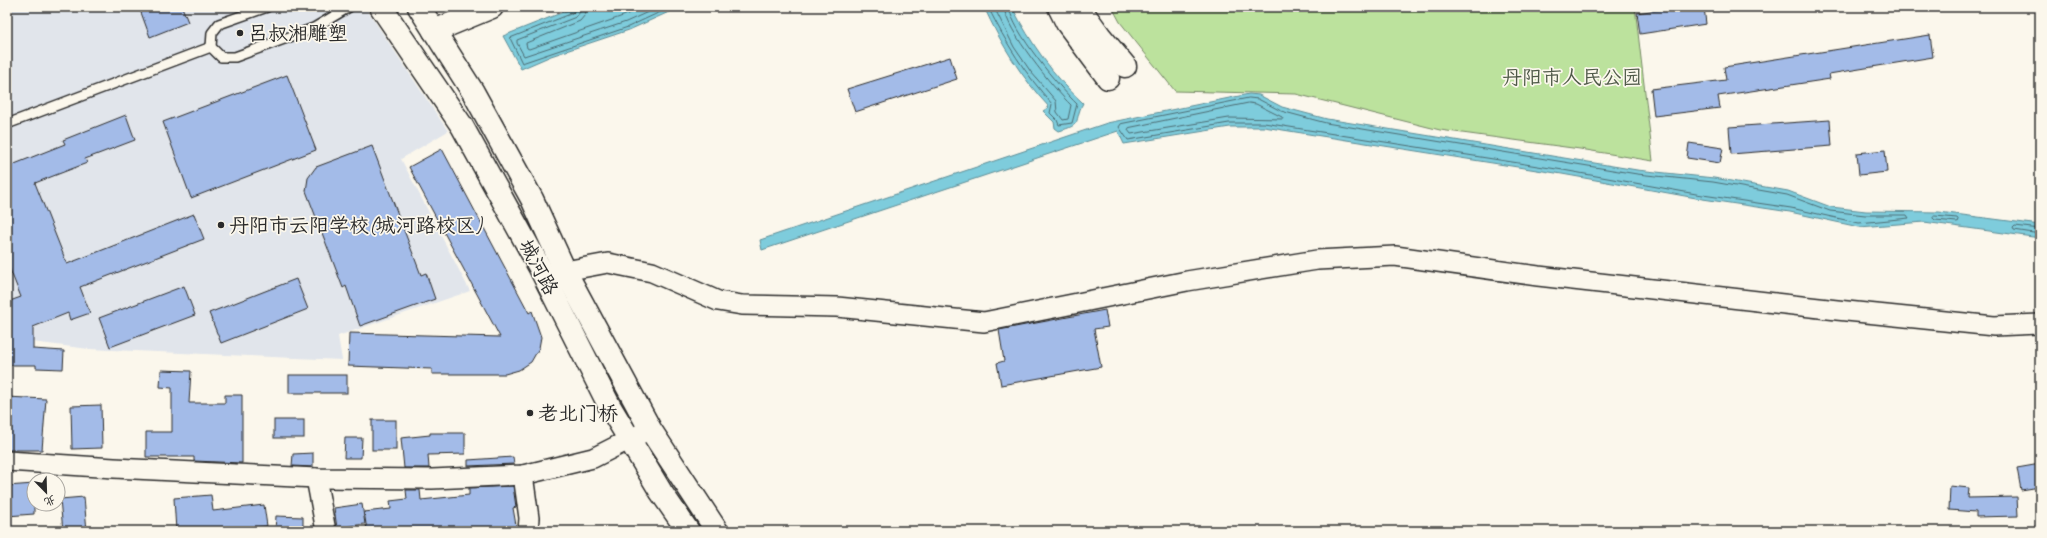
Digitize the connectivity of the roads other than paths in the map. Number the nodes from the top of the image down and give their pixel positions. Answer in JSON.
{"nodes":[{"id":1,"x":267,"y":7,"type":"edge"},
{"id":2,"x":349,"y":7,"type":"edge"},
{"id":3,"x":381,"y":7,"type":"edge"},
{"id":4,"x":419,"y":7,"type":"edge"},
{"id":5,"x":492,"y":7,"type":"edge"},
{"id":6,"x":1059,"y":7,"type":"edge"},
{"id":7,"x":1079,"y":7,"type":"edge"},
{"id":8,"x":434,"y":31,"type":"junction"},
{"id":9,"x":211,"y":47,"type":"junction"},
{"id":10,"x":7,"y":124,"type":"edge"},
{"id":11,"x":565,"y":271,"type":"junction"},
{"id":12,"x":2040,"y":324,"type":"edge"},
{"id":13,"x":650,"y":429,"type":"junction"},
{"id":14,"x":630,"y":439,"type":"junction"},
{"id":15,"x":7,"y":461,"type":"edge"},
{"id":16,"x":523,"y":474,"type":"junction"},
{"id":17,"x":316,"y":478,"type":"junction"},
{"id":18,"x":326,"y":531,"type":"edge"},
{"id":19,"x":528,"y":531,"type":"edge"},
{"id":20,"x":688,"y":531,"type":"edge"},
{"id":21,"x":717,"y":531,"type":"edge"}],
"edges":[{"from":1,"to":9,"type":"lane"},
{"from":2,"to":9,"type":"lane"},
{"from":3,"to":14,"type":"main road","name":"城河路"},
{"from":4,"to":8,"type":"main road","name":"城河路"},
{"from":5,"to":8,"type":"main road"},
{"from":6,"to":7,"type":"main road"},
{"from":8,"to":11,"type":"main road","name":"城河路"},
{"from":9,"to":10,"type":"lane"},
{"from":11,"to":12,"type":"street"},
{"from":11,"to":13,"type":"main road","name":"城河路"},
{"from":13,"to":14,"type":"street"},
{"from":13,"to":21,"type":"main road","name":"城河路"},
{"from":14,"to":16,"type":"street"},
{"from":14,"to":20,"type":"main road","name":"城河路"},
{"from":15,"to":17,"type":"street"},
{"from":16,"to":17,"type":"street"},
{"from":16,"to":19,"type":"street"},
{"from":17,"to":18,"type":"street"}]}
